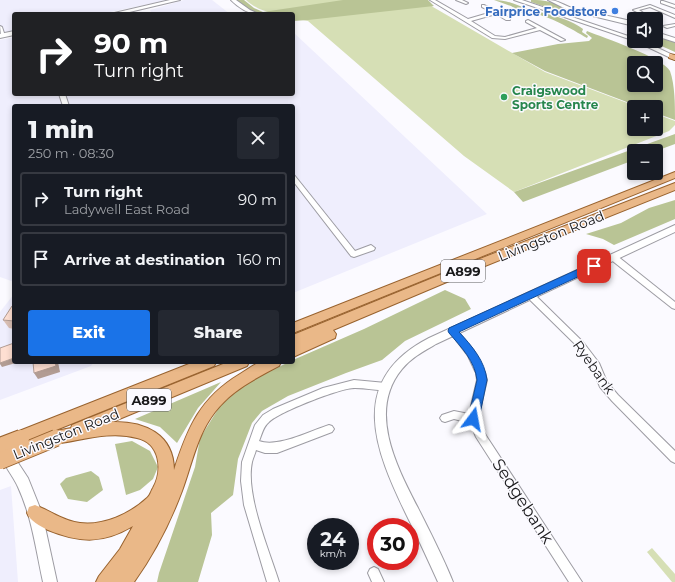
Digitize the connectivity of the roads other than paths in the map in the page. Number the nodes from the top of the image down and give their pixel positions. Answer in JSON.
{"nodes":[{"id":1,"x":177,"y":0,"type":"edge"},
{"id":2,"x":233,"y":0,"type":"edge"},
{"id":3,"x":432,"y":0,"type":"edge"},
{"id":4,"x":458,"y":0,"type":"edge"},
{"id":5,"x":520,"y":0,"type":"edge"},
{"id":6,"x":551,"y":0,"type":"edge"},
{"id":7,"x":466,"y":3,"type":"dead end"},
{"id":8,"x":663,"y":4,"type":"dead end"},
{"id":9,"x":484,"y":6,"type":"dead end"},
{"id":10,"x":673,"y":6,"type":"edge"},
{"id":11,"x":642,"y":8,"type":"junction"},
{"id":12,"x":121,"y":12,"type":"edge"},
{"id":13,"x":251,"y":12,"type":"edge"},
{"id":14,"x":496,"y":12,"type":"junction"},
{"id":15,"x":639,"y":12,"type":"edge"},
{"id":16,"x":651,"y":12,"type":"dead end"},
{"id":17,"x":675,"y":17,"type":"edge"},
{"id":18,"x":508,"y":19,"type":"dead end"},
{"id":19,"x":467,"y":21,"type":"junction"},
{"id":20,"x":528,"y":21,"type":"dead end"},
{"id":21,"x":627,"y":22,"type":"edge"},
{"id":22,"x":675,"y":25,"type":"edge"},
{"id":23,"x":664,"y":26,"type":"dead end"},
{"id":24,"x":0,"y":27,"type":"edge"},
{"id":25,"x":541,"y":28,"type":"junction"},
{"id":26,"x":12,"y":34,"type":"edge"},
{"id":27,"x":2,"y":36,"type":"edge"},
{"id":28,"x":663,"y":36,"type":"edge"},
{"id":29,"x":627,"y":38,"type":"edge"},
{"id":30,"x":563,"y":40,"type":"dead end"},
{"id":31,"x":675,"y":40,"type":"edge"},
{"id":32,"x":654,"y":48,"type":"edge"},
{"id":33,"x":674,"y":57,"type":"edge"},
{"id":34,"x":675,"y":167,"type":"edge"},
{"id":35,"x":675,"y":175,"type":"edge"},
{"id":36,"x":295,"y":180,"type":"edge"},
{"id":37,"x":675,"y":186,"type":"edge"},
{"id":38,"x":675,"y":190,"type":"edge"},
{"id":39,"x":615,"y":200,"type":"junction"},
{"id":40,"x":634,"y":203,"type":"junction"},
{"id":41,"x":675,"y":228,"type":"edge"},
{"id":42,"x":371,"y":248,"type":"dead end"},
{"id":43,"x":613,"y":256,"type":"junction"},
{"id":44,"x":422,"y":288,"type":"junction"},
{"id":45,"x":530,"y":295,"type":"junction"},
{"id":46,"x":675,"y":306,"type":"edge"},
{"id":47,"x":295,"y":327,"type":"edge"},
{"id":48,"x":453,"y":331,"type":"junction"},
{"id":49,"x":295,"y":340,"type":"edge"},
{"id":50,"x":295,"y":351,"type":"edge"},
{"id":51,"x":205,"y":364,"type":"edge"},
{"id":52,"x":237,"y":364,"type":"edge"},
{"id":53,"x":270,"y":364,"type":"edge"},
{"id":54,"x":386,"y":387,"type":"junction"},
{"id":55,"x":446,"y":418,"type":"dead end"},
{"id":56,"x":473,"y":419,"type":"junction"},
{"id":57,"x":329,"y":429,"type":"dead end"},
{"id":58,"x":55,"y":434,"type":"junction"},
{"id":59,"x":253,"y":444,"type":"junction"},
{"id":60,"x":0,"y":445,"type":"edge"},
{"id":61,"x":675,"y":458,"type":"edge"},
{"id":62,"x":0,"y":462,"type":"edge"},
{"id":63,"x":154,"y":504,"type":"junction"},
{"id":64,"x":35,"y":513,"type":"junction"},
{"id":65,"x":44,"y":559,"type":"junction"},
{"id":66,"x":43,"y":582,"type":"edge"},
{"id":67,"x":50,"y":582,"type":"edge"},
{"id":68,"x":105,"y":582,"type":"edge"},
{"id":69,"x":123,"y":582,"type":"edge"},
{"id":70,"x":273,"y":582,"type":"edge"},
{"id":71,"x":446,"y":582,"type":"edge"},
{"id":72,"x":576,"y":582,"type":"edge"}],
"edges":[{"from":1,"to":12,"type":"street"},
{"from":2,"to":13,"type":"street"},
{"from":3,"to":19,"type":"street"},
{"from":4,"to":7,"type":"street"},
{"from":5,"to":29,"type":"street"},
{"from":6,"to":21,"type":"street"},
{"from":8,"to":10,"type":"street"},
{"from":9,"to":14,"type":"street"},
{"from":11,"to":15,"type":"street"},
{"from":11,"to":16,"type":"street"},
{"from":11,"to":17,"type":"street"},
{"from":14,"to":18,"type":"street"},
{"from":14,"to":19,"type":"street"},
{"from":19,"to":25,"type":"street"},
{"from":20,"to":25,"type":"street"},
{"from":22,"to":23,"type":"street"},
{"from":24,"to":27,"type":"street"},
{"from":25,"to":30,"type":"street"},
{"from":26,"to":27,"type":"street"},
{"from":28,"to":31,"type":"street"},
{"from":32,"to":33,"type":"street"},
{"from":34,"to":39,"type":"main road","number":"A899"},
{"from":35,"to":39,"type":"main road","name":"Livingston Road","number":"A899"},
{"from":36,"to":42,"type":"street"},
{"from":37,"to":40,"type":"main road","name":"Livingston Road","number":"A899"},
{"from":38,"to":40,"type":"main road","number":"A899"},
{"from":39,"to":47,"type":"main road","name":"Livingston Road","number":"A899"},
{"from":40,"to":44,"type":"main road","name":"Livingston Road","number":"A899"},
{"from":41,"to":43,"type":"street"},
{"from":43,"to":45,"type":"street"},
{"from":43,"to":46,"type":"street"},
{"from":44,"to":49,"type":"main road","name":"Livingston Road","number":"A899"},
{"from":44,"to":50,"type":"main road"},
{"from":45,"to":48,"type":"street"},
{"from":45,"to":61,"type":"street","name":"Ryebank"},
{"from":48,"to":54,"type":"street"},
{"from":48,"to":56,"type":"street"},
{"from":51,"to":58,"type":"main road","name":"Livingston Road","number":"A899"},
{"from":52,"to":58,"type":"main road","name":"Livingston Road","number":"A899"},
{"from":53,"to":69,"type":"main road"},
{"from":54,"to":59,"type":"street"},
{"from":54,"to":71,"type":"street"},
{"from":55,"to":56,"type":"street"},
{"from":56,"to":72,"type":"street","name":"Sedgebank"},
{"from":57,"to":59,"type":"street"},
{"from":58,"to":60,"type":"main road","name":"Livingston Road","number":"A899","bridge":true},
{"from":58,"to":62,"type":"main road","name":"Livingston Road","number":"A899","bridge":true},
{"from":58,"to":63,"type":"main road"},
{"from":59,"to":70,"type":"street"},
{"from":60,"to":64,"type":"street"},
{"from":63,"to":64,"type":"main road"},
{"from":63,"to":68,"type":"main road"},
{"from":64,"to":65,"type":"street"},
{"from":65,"to":66,"type":"street"},
{"from":65,"to":67,"type":"street"}]}
